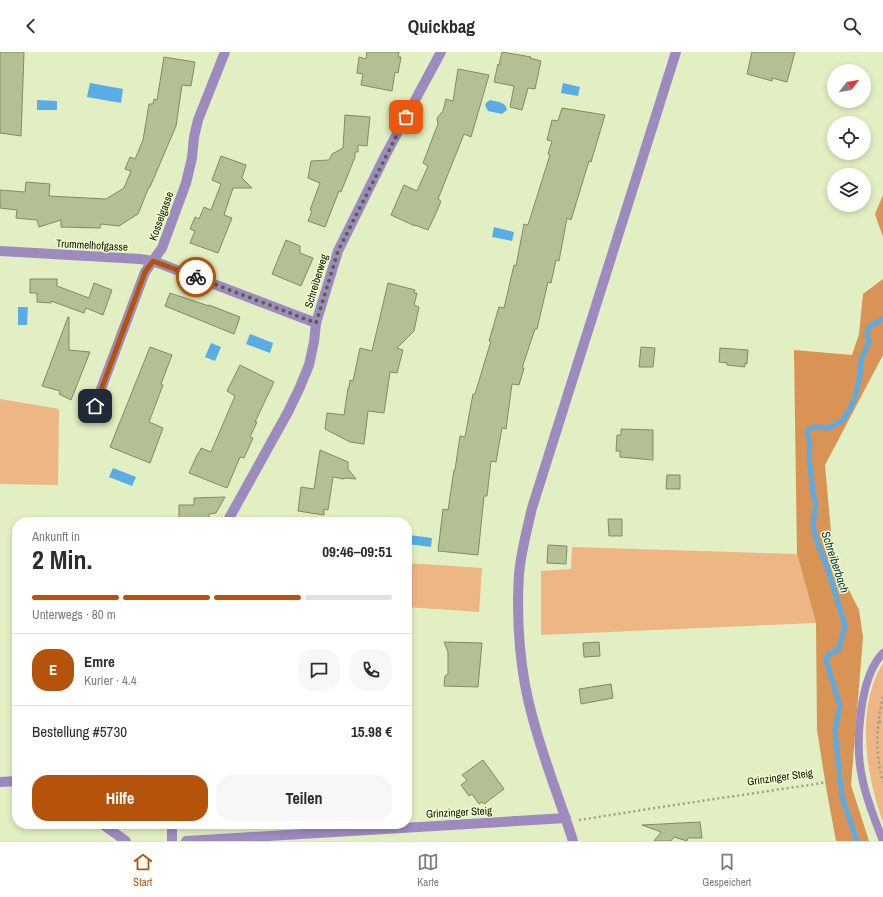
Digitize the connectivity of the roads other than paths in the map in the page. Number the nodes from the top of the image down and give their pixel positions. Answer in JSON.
{"nodes":[{"id":1,"x":225,"y":52,"type":"edge"},
{"id":2,"x":441,"y":52,"type":"edge"},
{"id":3,"x":676,"y":52,"type":"edge"},
{"id":4,"x":0,"y":252,"type":"edge"},
{"id":5,"x":153,"y":261,"type":"junction"},
{"id":6,"x":316,"y":323,"type":"junction"},
{"id":7,"x":95,"y":406,"type":"dead end"},
{"id":8,"x":230,"y":517,"type":"edge"},
{"id":9,"x":883,"y":653,"type":"edge"},
{"id":10,"x":12,"y":781,"type":"edge"},
{"id":11,"x":0,"y":782,"type":"edge"},
{"id":12,"x":566,"y":820,"type":"junction"},
{"id":13,"x":109,"y":829,"type":"edge"},
{"id":14,"x":172,"y":829,"type":"edge"},
{"id":15,"x":403,"y":829,"type":"edge"},
{"id":16,"x":412,"y":829,"type":"edge"},
{"id":17,"x":126,"y":841,"type":"edge"},
{"id":18,"x":172,"y":841,"type":"edge"},
{"id":19,"x":186,"y":841,"type":"edge"},
{"id":20,"x":573,"y":841,"type":"edge"},
{"id":21,"x":883,"y":841,"type":"edge"}],
"edges":[{"from":1,"to":5,"type":"street","name":"Kosselgasse"},
{"from":2,"to":6,"type":"street","name":"Schreiberweg"},
{"from":3,"to":12,"type":"street"},
{"from":4,"to":5,"type":"street","name":"Trummelhofgasse"},
{"from":5,"to":6,"type":"street","name":"Trummelhofgasse"},
{"from":5,"to":7,"type":"street","name":"Kosselgasse"},
{"from":6,"to":8,"type":"street","name":"Schreiberweg"},
{"from":9,"to":21,"type":"lane"},
{"from":10,"to":11,"type":"street"},
{"from":12,"to":16,"type":"street","name":"Grinzinger Steig"},
{"from":12,"to":20,"type":"street"},
{"from":13,"to":17,"type":"street"},
{"from":14,"to":18,"type":"street"},
{"from":15,"to":19,"type":"street","name":"Grinzinger Steig"}]}
